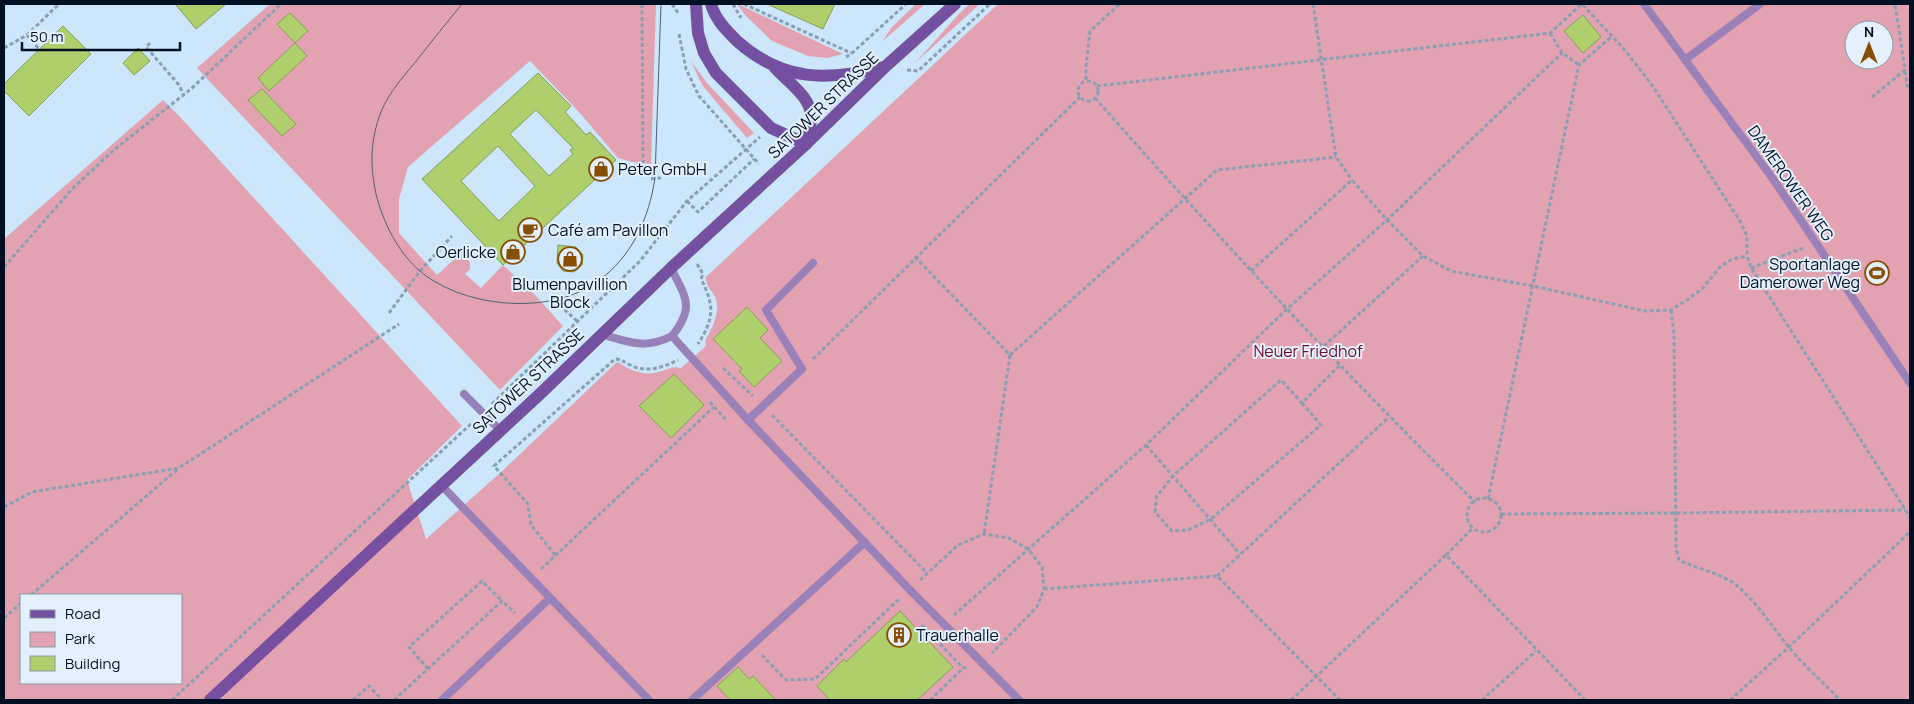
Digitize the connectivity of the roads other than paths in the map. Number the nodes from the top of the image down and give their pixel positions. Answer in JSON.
{"nodes":[{"id":1,"x":696,"y":4,"type":"edge"},
{"id":2,"x":711,"y":4,"type":"edge"},
{"id":3,"x":955,"y":4,"type":"edge"},
{"id":4,"x":1644,"y":4,"type":"edge"},
{"id":5,"x":1760,"y":4,"type":"edge"},
{"id":6,"x":1686,"y":59,"type":"junction"},
{"id":7,"x":773,"y":66,"type":"junction"},
{"id":8,"x":886,"y":66,"type":"junction"},
{"id":9,"x":806,"y":144,"type":"junction"},
{"id":10,"x":813,"y":263,"type":"dead end"},
{"id":11,"x":670,"y":268,"type":"junction"},
{"id":12,"x":601,"y":334,"type":"junction"},
{"id":13,"x":672,"y":336,"type":"junction"},
{"id":14,"x":1910,"y":383,"type":"edge"},
{"id":15,"x":464,"y":394,"type":"dead end"},
{"id":16,"x":748,"y":420,"type":"junction"},
{"id":17,"x":500,"y":430,"type":"junction"},
{"id":18,"x":441,"y":485,"type":"junction"},
{"id":19,"x":865,"y":542,"type":"junction"},
{"id":20,"x":550,"y":598,"type":"junction"},
{"id":21,"x":210,"y":700,"type":"edge"},
{"id":22,"x":442,"y":700,"type":"edge"},
{"id":23,"x":649,"y":700,"type":"edge"},
{"id":24,"x":692,"y":700,"type":"edge"},
{"id":25,"x":1019,"y":700,"type":"edge"}],
"edges":[{"from":1,"to":9,"type":"main road"},
{"from":2,"to":7,"type":"main road"},
{"from":3,"to":8,"type":"main road","name":"SATOWER STRASSE"},
{"from":4,"to":6,"type":"lane","name":"DAMEROWER WEG"},
{"from":5,"to":6,"type":"lane"},
{"from":6,"to":14,"type":"lane","name":"DAMEROWER WEG"},
{"from":7,"to":8,"type":"main road"},
{"from":7,"to":9,"type":"main road"},
{"from":8,"to":9,"type":"main road","name":"SATOWER STRASSE"},
{"from":9,"to":11,"type":"main road","name":"SATOWER STRASSE"},
{"from":10,"to":16,"type":"lane"},
{"from":11,"to":12,"type":"main road","name":"SATOWER STRASSE"},
{"from":11,"to":13,"type":"lane"},
{"from":12,"to":13,"type":"lane"},
{"from":12,"to":17,"type":"main road","name":"SATOWER STRASSE"},
{"from":13,"to":16,"type":"lane"},
{"from":15,"to":17,"type":"lane"},
{"from":16,"to":19,"type":"lane"},
{"from":17,"to":18,"type":"main road","name":"SATOWER STRASSE"},
{"from":18,"to":20,"type":"lane"},
{"from":18,"to":21,"type":"main road","name":"SATOWER STRASSE"},
{"from":19,"to":24,"type":"lane"},
{"from":19,"to":25,"type":"lane"},
{"from":20,"to":22,"type":"lane"},
{"from":20,"to":23,"type":"lane"}]}
